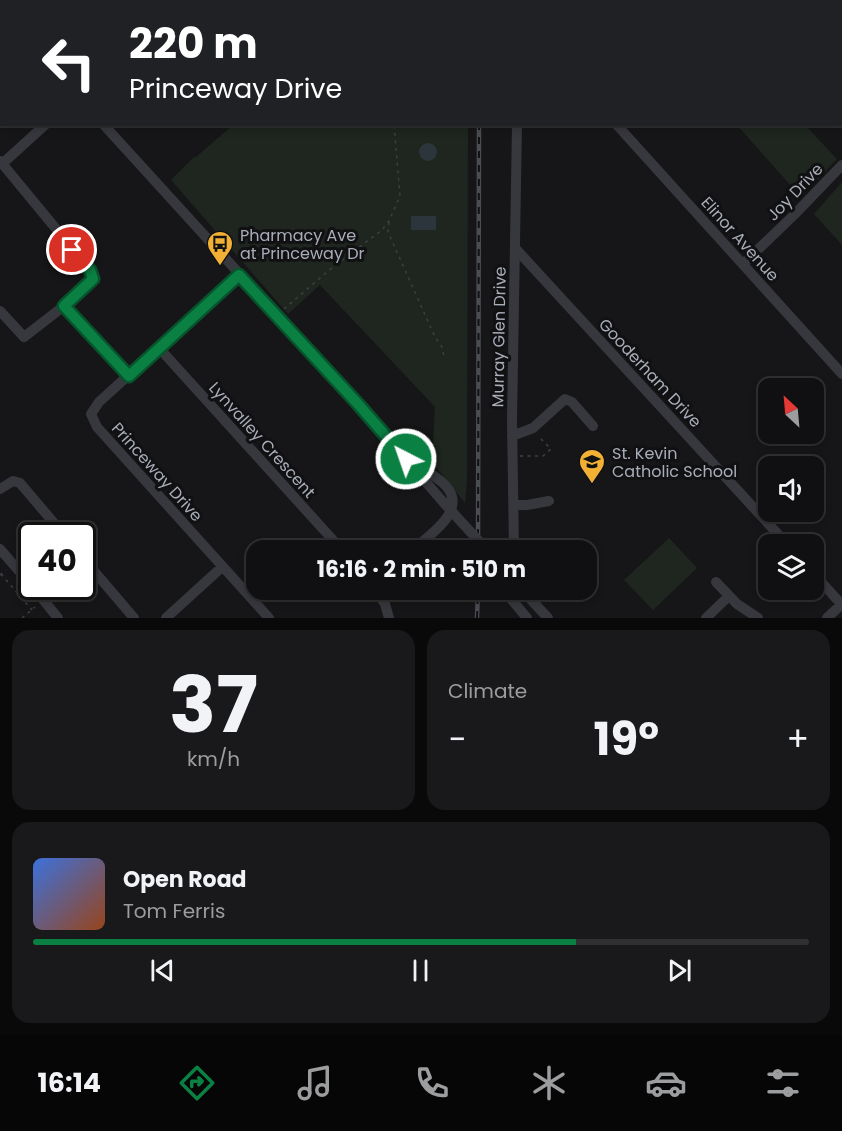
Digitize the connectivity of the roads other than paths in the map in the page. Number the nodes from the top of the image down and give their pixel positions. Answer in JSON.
{"nodes":[{"id":1,"x":44,"y":126,"type":"edge"},
{"id":2,"x":105,"y":126,"type":"edge"},
{"id":3,"x":517,"y":126,"type":"edge"},
{"id":4,"x":618,"y":126,"type":"edge"},
{"id":5,"x":1,"y":163,"type":"edge"},
{"id":6,"x":842,"y":165,"type":"edge"},
{"id":7,"x":515,"y":248,"type":"junction"},
{"id":8,"x":743,"y":264,"type":"junction"},
{"id":9,"x":239,"y":275,"type":"junction"},
{"id":10,"x":64,"y":306,"type":"junction"},
{"id":11,"x":0,"y":311,"type":"edge"},
{"id":12,"x":160,"y":349,"type":"junction"},
{"id":13,"x":842,"y":374,"type":"edge"},
{"id":14,"x":129,"y":376,"type":"junction"},
{"id":15,"x":593,"y":426,"type":"dead end"},
{"id":16,"x":512,"y":436,"type":"junction"},
{"id":17,"x":419,"y":466,"type":"dead end"},
{"id":18,"x":0,"y":489,"type":"edge"},
{"id":19,"x":549,"y":501,"type":"dead end"},
{"id":20,"x":514,"y":505,"type":"junction"},
{"id":21,"x":53,"y":522,"type":"edge"},
{"id":22,"x":778,"y":534,"type":"edge"},
{"id":23,"x":333,"y":540,"type":"edge"},
{"id":24,"x":424,"y":540,"type":"edge"},
{"id":25,"x":478,"y":540,"type":"edge"},
{"id":26,"x":514,"y":540,"type":"edge"},
{"id":27,"x":0,"y":549,"type":"edge"},
{"id":28,"x":222,"y":567,"type":"junction"},
{"id":29,"x":18,"y":570,"type":"edge"},
{"id":30,"x":96,"y":573,"type":"edge"},
{"id":31,"x":717,"y":582,"type":"dead end"},
{"id":32,"x":824,"y":585,"type":"edge"},
{"id":33,"x":729,"y":596,"type":"junction"},
{"id":34,"x":43,"y":600,"type":"edge"},
{"id":35,"x":382,"y":600,"type":"edge"},
{"id":36,"x":512,"y":600,"type":"edge"},
{"id":37,"x":531,"y":600,"type":"edge"},
{"id":38,"x":541,"y":600,"type":"edge"},
{"id":39,"x":842,"y":604,"type":"edge"},
{"id":40,"x":58,"y":618,"type":"edge"},
{"id":41,"x":134,"y":618,"type":"edge"},
{"id":42,"x":166,"y":618,"type":"edge"},
{"id":43,"x":269,"y":618,"type":"edge"},
{"id":44,"x":389,"y":618,"type":"edge"},
{"id":45,"x":527,"y":618,"type":"edge"},
{"id":46,"x":548,"y":618,"type":"edge"},
{"id":47,"x":556,"y":618,"type":"edge"},
{"id":48,"x":706,"y":618,"type":"edge"},
{"id":49,"x":758,"y":618,"type":"edge"},
{"id":50,"x":826,"y":618,"type":"edge"}],
"edges":[{"from":1,"to":5,"type":"street"},
{"from":2,"to":9,"type":"street"},
{"from":3,"to":7,"type":"street","name":"Murray Glen Drive"},
{"from":4,"to":8,"type":"street","name":"Elinor Avenue"},
{"from":5,"to":10,"type":"street"},
{"from":6,"to":8,"type":"street","name":"Joy Drive"},
{"from":7,"to":16,"type":"street","name":"Murray Glen Drive"},
{"from":7,"to":22,"type":"street","name":"Gooderham Drive"},
{"from":8,"to":13,"type":"street","name":"Elinor Avenue"},
{"from":9,"to":12,"type":"street","name":"Princeway Drive"},
{"from":9,"to":25,"type":"street","bridge":true},
{"from":10,"to":11,"type":"street"},
{"from":10,"to":14,"type":"street"},
{"from":12,"to":14,"type":"street","name":"Princeway Drive"},
{"from":12,"to":23,"type":"street","name":"Lynvalley Crescent"},
{"from":14,"to":28,"type":"street","name":"Princeway Drive"},
{"from":15,"to":16,"type":"street"},
{"from":16,"to":20,"type":"street","name":"Murray Glen Drive"},
{"from":17,"to":24,"type":"street"},
{"from":18,"to":21,"type":"street"},
{"from":19,"to":20,"type":"street"},
{"from":20,"to":26,"type":"street","name":"Murray Glen Drive"},
{"from":27,"to":29,"type":"street"},
{"from":28,"to":42,"type":"street"},
{"from":28,"to":43,"type":"street","name":"Princeway Drive"},
{"from":30,"to":41,"type":"street"},
{"from":31,"to":33,"type":"street"},
{"from":32,"to":39,"type":"street"},
{"from":33,"to":48,"type":"street"},
{"from":33,"to":49,"type":"street"},
{"from":34,"to":40,"type":"street"},
{"from":35,"to":44,"type":"street"},
{"from":36,"to":45,"type":"street"},
{"from":37,"to":46,"type":"street"},
{"from":38,"to":47,"type":"street"},
{"from":39,"to":50,"type":"street"}]}
